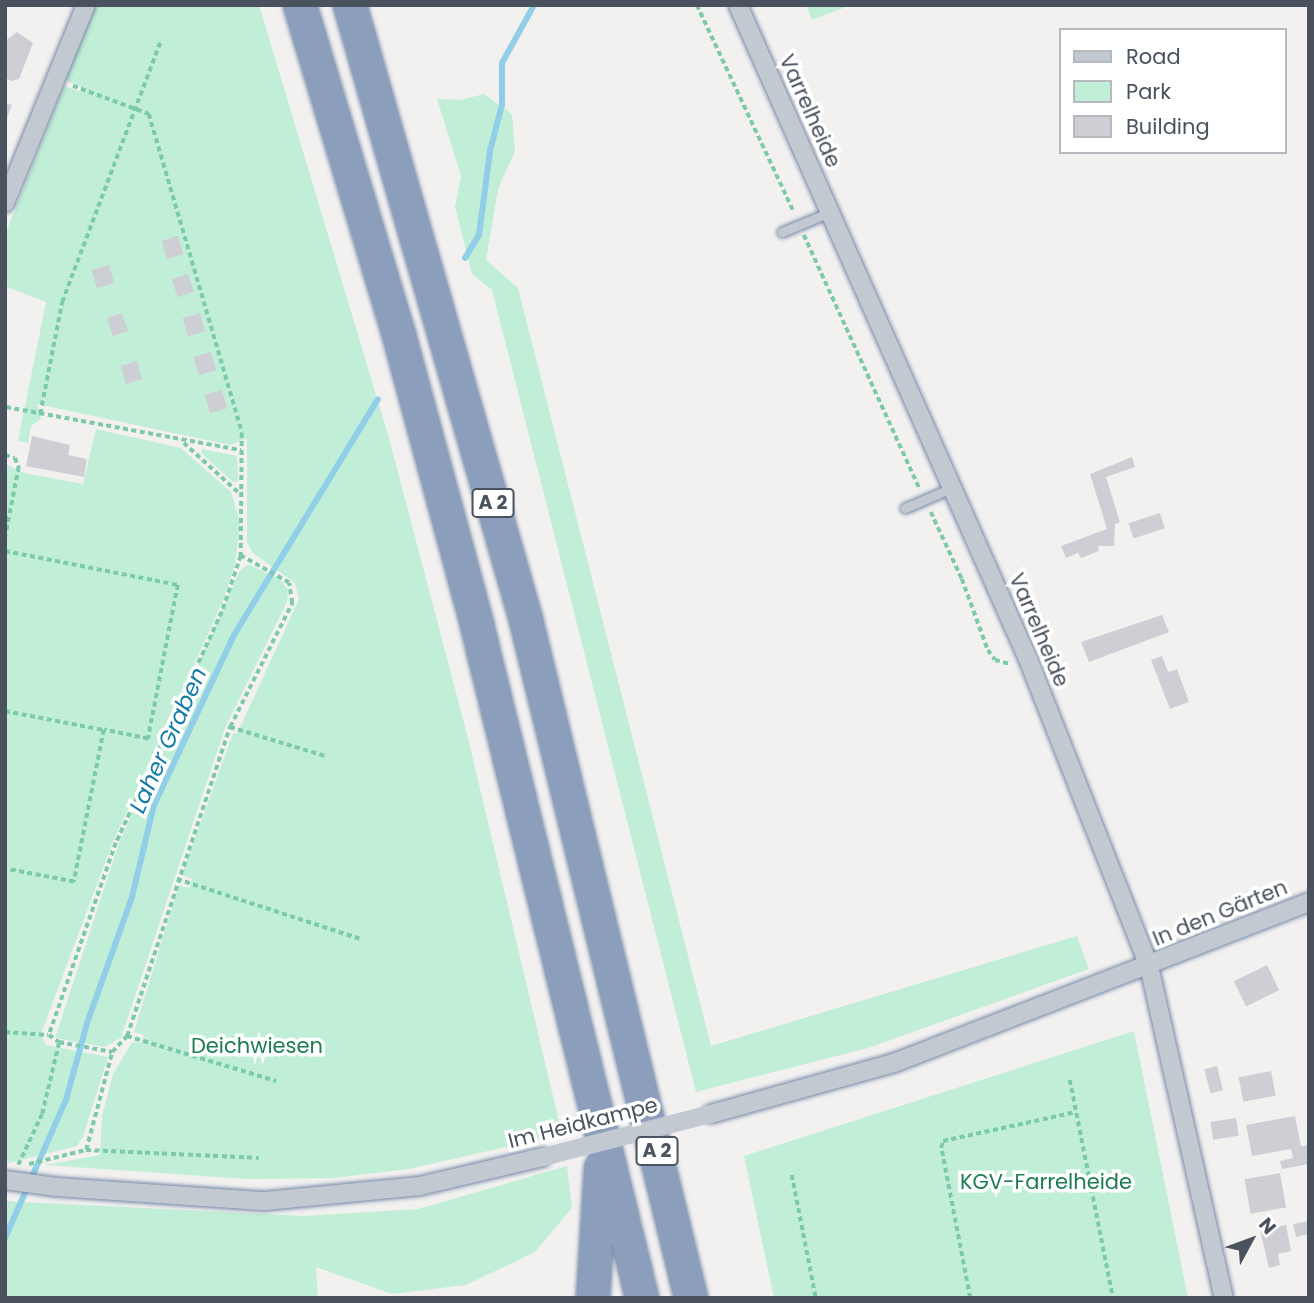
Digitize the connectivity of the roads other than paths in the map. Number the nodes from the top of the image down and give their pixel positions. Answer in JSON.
{"nodes":[{"id":1,"x":86,"y":5,"type":"edge"},
{"id":2,"x":300,"y":5,"type":"edge"},
{"id":3,"x":350,"y":5,"type":"edge"},
{"id":4,"x":737,"y":5,"type":"edge"},
{"id":5,"x":5,"y":203,"type":"edge"},
{"id":6,"x":830,"y":212,"type":"junction"},
{"id":7,"x":782,"y":232,"type":"dead end"},
{"id":8,"x":954,"y":487,"type":"junction"},
{"id":9,"x":905,"y":508,"type":"dead end"},
{"id":10,"x":1309,"y":902,"type":"edge"},
{"id":11,"x":1149,"y":966,"type":"junction"},
{"id":12,"x":602,"y":1121,"type":"junction"},
{"id":13,"x":11,"y":1175,"type":"edge"},
{"id":14,"x":593,"y":1298,"type":"edge"},
{"id":15,"x":642,"y":1298,"type":"edge"},
{"id":16,"x":691,"y":1298,"type":"edge"},
{"id":17,"x":1224,"y":1298,"type":"edge"}],
"edges":[{"from":1,"to":5,"type":"street"},
{"from":2,"to":12,"type":"highway","number":"A 2"},
{"from":3,"to":16,"type":"highway","number":"A 2"},
{"from":4,"to":6,"type":"street","name":"Varrelheide"},
{"from":6,"to":7,"type":"lane"},
{"from":6,"to":8,"type":"street","name":"Varrelheide"},
{"from":8,"to":9,"type":"lane"},
{"from":8,"to":11,"type":"street","name":"Varrelheide"},
{"from":10,"to":11,"type":"street","name":"In den Gärten"},
{"from":11,"to":13,"type":"street","name":"Im Heidkampe","bridge":true},
{"from":11,"to":17,"type":"street","name":"Varrelheide"},
{"from":12,"to":14,"type":"highway"},
{"from":12,"to":15,"type":"highway","number":"A 2"}]}
